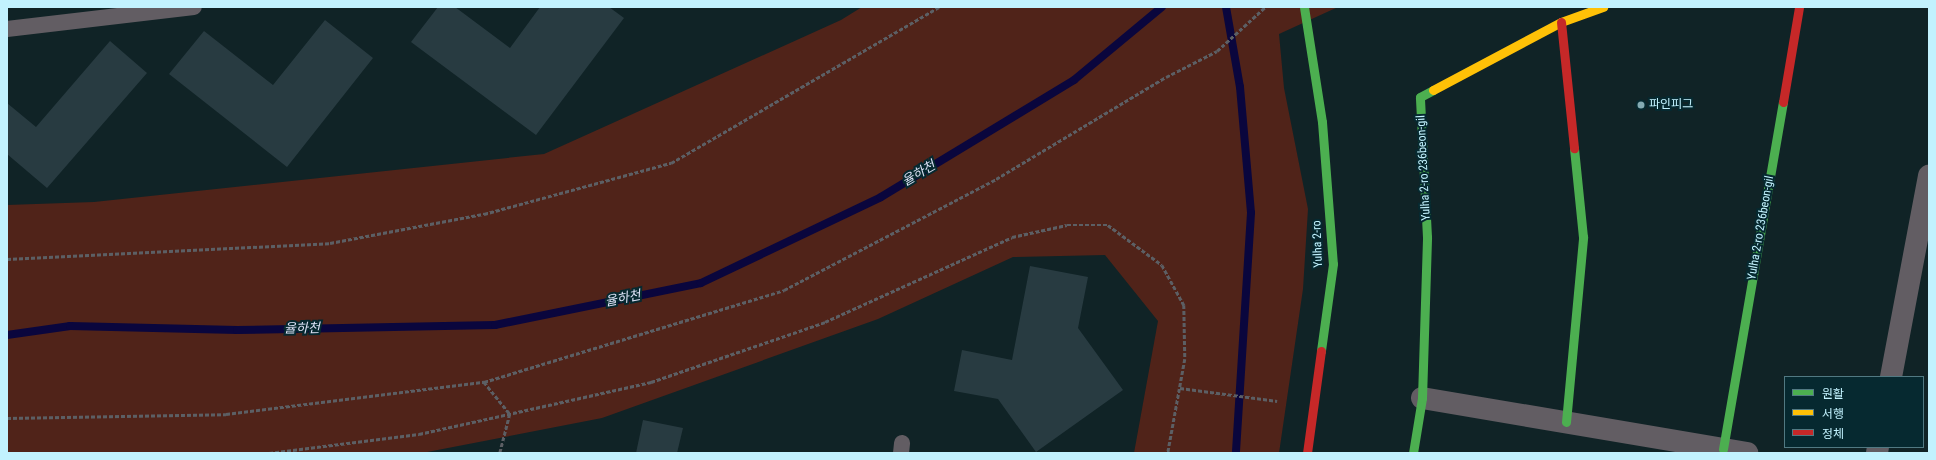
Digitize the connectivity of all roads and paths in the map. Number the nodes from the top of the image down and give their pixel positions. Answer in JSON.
{"nodes":[{"id":1,"x":194,"y":7,"type":"edge"},
{"id":2,"x":939,"y":7,"type":"edge"},
{"id":3,"x":1265,"y":7,"type":"edge"},
{"id":4,"x":1304,"y":7,"type":"edge"},
{"id":5,"x":1603,"y":7,"type":"edge"},
{"id":6,"x":1798,"y":7,"type":"edge"},
{"id":7,"x":1561,"y":22,"type":"junction"},
{"id":8,"x":7,"y":29,"type":"edge"},
{"id":9,"x":1929,"y":176,"type":"edge"},
{"id":10,"x":7,"y":259,"type":"edge"},
{"id":11,"x":1891,"y":376,"type":"edge"},
{"id":12,"x":484,"y":382,"type":"junction"},
{"id":13,"x":1180,"y":388,"type":"junction"},
{"id":14,"x":1422,"y":398,"type":"junction"},
{"id":15,"x":1277,"y":401,"type":"dead end"},
{"id":16,"x":510,"y":414,"type":"junction"},
{"id":17,"x":7,"y":418,"type":"edge"},
{"id":18,"x":1566,"y":422,"type":"junction"},
{"id":19,"x":1723,"y":449,"type":"junction"},
{"id":20,"x":269,"y":453,"type":"edge"},
{"id":21,"x":500,"y":453,"type":"edge"},
{"id":22,"x":1168,"y":453,"type":"edge"},
{"id":23,"x":1307,"y":453,"type":"edge"},
{"id":24,"x":1412,"y":453,"type":"edge"},
{"id":25,"x":1747,"y":453,"type":"edge"}],
"edges":[{"from":1,"to":8,"type":"lane"},
{"from":2,"to":10,"type":"path"},
{"from":3,"to":12,"type":"path"},
{"from":4,"to":23,"type":"street","name":"Yulha 2-ro"},
{"from":5,"to":7,"type":"street","name":"Yulha 2-ro 236beon-gil"},
{"from":6,"to":19,"type":"street","name":"Yulha 2-ro 236beon-gil"},
{"from":7,"to":14,"type":"street","name":"Yulha 2-ro 236beon-gil"},
{"from":7,"to":18,"type":"street"},
{"from":9,"to":11,"type":"street"},
{"from":12,"to":16,"type":"path"},
{"from":12,"to":17,"type":"path"},
{"from":13,"to":15,"type":"path"},
{"from":13,"to":16,"type":"path"},
{"from":13,"to":22,"type":"path"},
{"from":14,"to":18,"type":"street"},
{"from":14,"to":24,"type":"street","name":"Yulha 2-ro 236beon-gil"},
{"from":16,"to":20,"type":"path"},
{"from":16,"to":21,"type":"path"},
{"from":18,"to":19,"type":"street"},
{"from":19,"to":25,"type":"street"}]}
